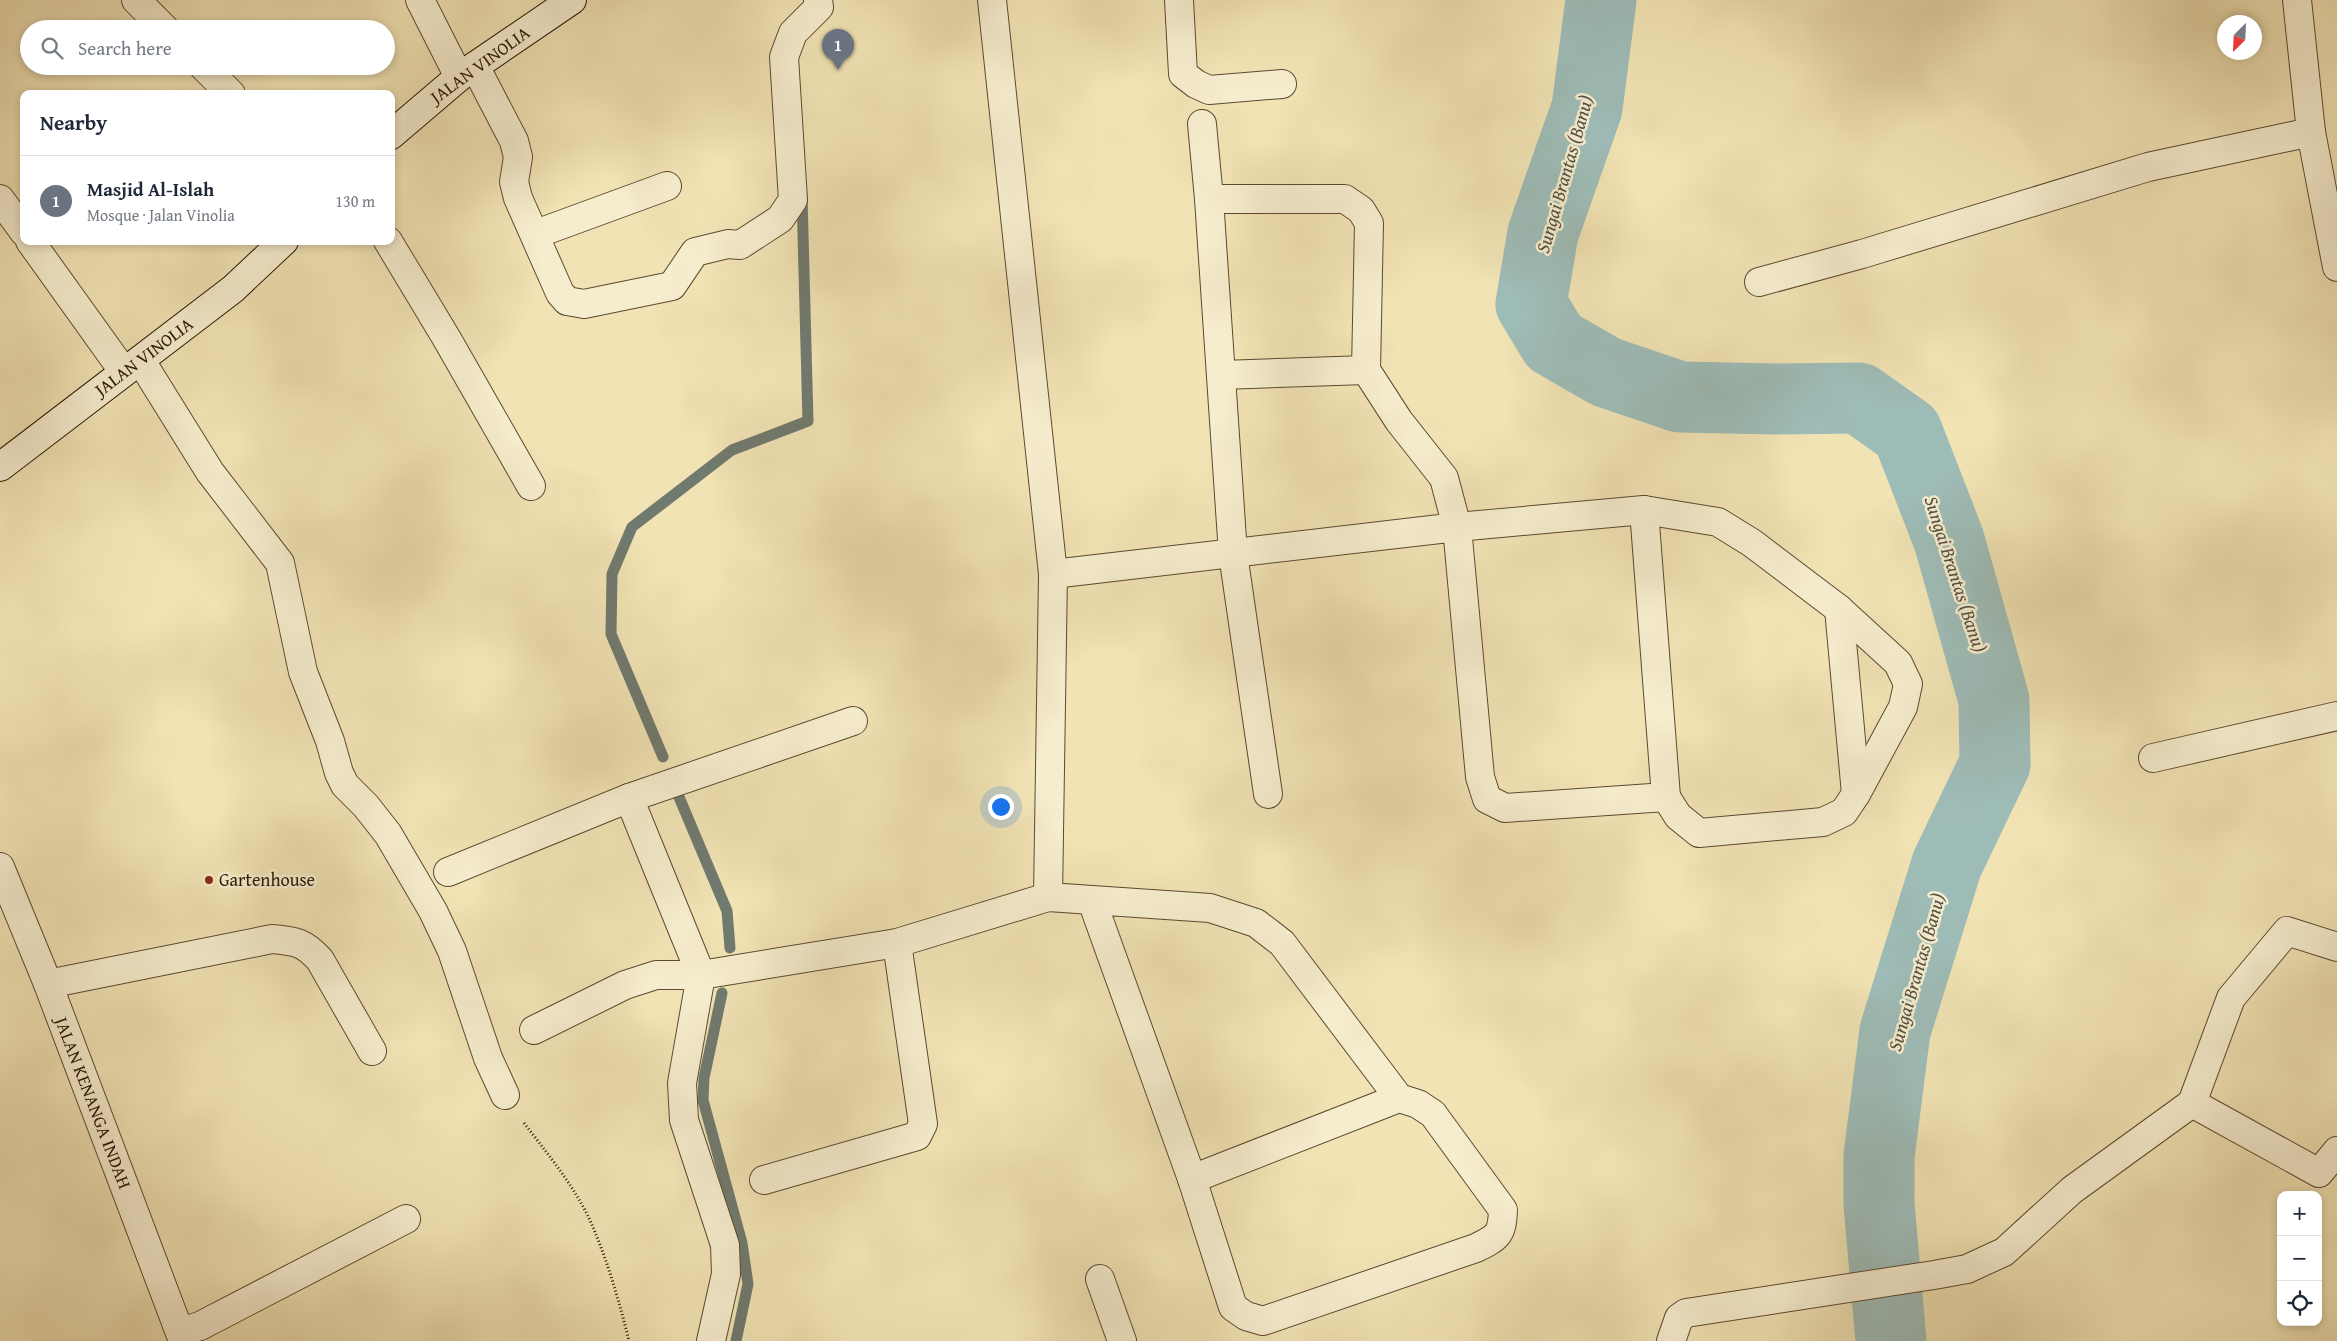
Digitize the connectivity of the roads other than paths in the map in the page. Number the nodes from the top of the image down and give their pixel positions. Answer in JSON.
{"nodes":[{"id":1,"x":136,"y":0,"type":"edge"},
{"id":2,"x":420,"y":0,"type":"edge"},
{"id":3,"x":572,"y":0,"type":"edge"},
{"id":4,"x":818,"y":0,"type":"edge"},
{"id":5,"x":992,"y":0,"type":"edge"},
{"id":6,"x":1179,"y":0,"type":"edge"},
{"id":7,"x":2297,"y":0,"type":"edge"},
{"id":8,"x":156,"y":20,"type":"edge"},
{"id":9,"x":467,"y":71,"type":"junction"},
{"id":10,"x":211,"y":75,"type":"edge"},
{"id":11,"x":1282,"y":84,"type":"dead end"},
{"id":12,"x":227,"y":90,"type":"edge"},
{"id":13,"x":1202,"y":124,"type":"dead end"},
{"id":14,"x":395,"y":132,"type":"edge"},
{"id":15,"x":2311,"y":132,"type":"junction"},
{"id":16,"x":667,"y":186,"type":"dead end"},
{"id":17,"x":1209,"y":198,"type":"junction"},
{"id":18,"x":0,"y":199,"type":"edge"},
{"id":19,"x":20,"y":226,"type":"edge"},
{"id":20,"x":536,"y":234,"type":"junction"},
{"id":21,"x":33,"y":245,"type":"edge"},
{"id":22,"x":280,"y":245,"type":"edge"},
{"id":23,"x":390,"y":245,"type":"edge"},
{"id":24,"x":2337,"y":267,"type":"edge"},
{"id":25,"x":1759,"y":282,"type":"dead end"},
{"id":26,"x":132,"y":367,"type":"junction"},
{"id":27,"x":1366,"y":370,"type":"junction"},
{"id":28,"x":1222,"y":375,"type":"junction"},
{"id":29,"x":0,"y":467,"type":"edge"},
{"id":30,"x":532,"y":486,"type":"dead end"},
{"id":31,"x":1644,"y":510,"type":"junction"},
{"id":32,"x":1457,"y":527,"type":"junction"},
{"id":33,"x":1233,"y":554,"type":"junction"},
{"id":34,"x":1053,"y":574,"type":"junction"},
{"id":35,"x":1839,"y":608,"type":"junction"},
{"id":36,"x":2337,"y":716,"type":"edge"},
{"id":37,"x":853,"y":721,"type":"dead end"},
{"id":38,"x":2153,"y":758,"type":"dead end"},
{"id":39,"x":1268,"y":794,"type":"dead end"},
{"id":40,"x":1856,"y":794,"type":"junction"},
{"id":41,"x":1666,"y":797,"type":"junction"},
{"id":42,"x":629,"y":798,"type":"junction"},
{"id":43,"x":0,"y":867,"type":"edge"},
{"id":44,"x":448,"y":872,"type":"dead end"},
{"id":45,"x":1048,"y":897,"type":"junction"},
{"id":46,"x":1092,"y":901,"type":"junction"},
{"id":47,"x":897,"y":942,"type":"junction"},
{"id":48,"x":2337,"y":947,"type":"edge"},
{"id":49,"x":701,"y":975,"type":"junction"},
{"id":50,"x":48,"y":984,"type":"junction"},
{"id":51,"x":534,"y":1030,"type":"dead end"},
{"id":52,"x":372,"y":1051,"type":"dead end"},
{"id":53,"x":505,"y":1094,"type":"road end"},
{"id":54,"x":1399,"y":1098,"type":"junction"},
{"id":55,"x":2192,"y":1103,"type":"junction"},
{"id":56,"x":2337,"y":1150,"type":"edge"},
{"id":57,"x":1192,"y":1179,"type":"junction"},
{"id":58,"x":764,"y":1180,"type":"dead end"},
{"id":59,"x":406,"y":1219,"type":"dead end"},
{"id":60,"x":1100,"y":1279,"type":"dead end"},
{"id":61,"x":182,"y":1336,"type":"edge"},
{"id":62,"x":711,"y":1341,"type":"edge"},
{"id":63,"x":1122,"y":1341,"type":"edge"},
{"id":64,"x":1671,"y":1341,"type":"edge"}],
"edges":[{"from":1,"to":8,"type":"street"},
{"from":2,"to":9,"type":"street"},
{"from":3,"to":9,"type":"street","name":"JALAN VINOLIA"},
{"from":4,"to":20,"type":"street"},
{"from":5,"to":34,"type":"street"},
{"from":6,"to":11,"type":"street"},
{"from":7,"to":15,"type":"street"},
{"from":9,"to":14,"type":"street","name":"JALAN VINOLIA"},
{"from":9,"to":20,"type":"street"},
{"from":10,"to":12,"type":"street"},
{"from":13,"to":17,"type":"street"},
{"from":15,"to":24,"type":"street"},
{"from":15,"to":25,"type":"street"},
{"from":16,"to":20,"type":"street"},
{"from":17,"to":27,"type":"street"},
{"from":17,"to":28,"type":"street"},
{"from":18,"to":19,"type":"street"},
{"from":21,"to":26,"type":"street"},
{"from":22,"to":26,"type":"street","name":"JALAN VINOLIA"},
{"from":23,"to":30,"type":"street"},
{"from":26,"to":29,"type":"street","name":"JALAN VINOLIA"},
{"from":26,"to":53,"type":"street"},
{"from":27,"to":28,"type":"street"},
{"from":27,"to":32,"type":"street"},
{"from":28,"to":33,"type":"street"},
{"from":31,"to":32,"type":"street"},
{"from":31,"to":35,"type":"street"},
{"from":31,"to":41,"type":"street"},
{"from":32,"to":33,"type":"street"},
{"from":32,"to":41,"type":"street"},
{"from":33,"to":34,"type":"street"},
{"from":33,"to":39,"type":"street"},
{"from":34,"to":45,"type":"street"},
{"from":35,"to":40,"type":"street"},
{"from":35,"to":40,"type":"street"},
{"from":36,"to":38,"type":"street"},
{"from":37,"to":42,"type":"street"},
{"from":40,"to":41,"type":"street"},
{"from":42,"to":44,"type":"street"},
{"from":42,"to":49,"type":"street"},
{"from":43,"to":50,"type":"street","name":"JALAN KENANGA INDAH"},
{"from":45,"to":46,"type":"street"},
{"from":45,"to":47,"type":"street"},
{"from":46,"to":54,"type":"street"},
{"from":46,"to":57,"type":"street"},
{"from":47,"to":49,"type":"street"},
{"from":47,"to":58,"type":"street"},
{"from":48,"to":55,"type":"street"},
{"from":49,"to":51,"type":"street"},
{"from":49,"to":62,"type":"street"},
{"from":50,"to":52,"type":"street"},
{"from":50,"to":61,"type":"street","name":"JALAN KENANGA INDAH"},
{"from":54,"to":57,"type":"street"},
{"from":54,"to":57,"type":"street"},
{"from":55,"to":56,"type":"street"},
{"from":55,"to":64,"type":"street"},
{"from":59,"to":61,"type":"street"},
{"from":60,"to":63,"type":"street"}]}
